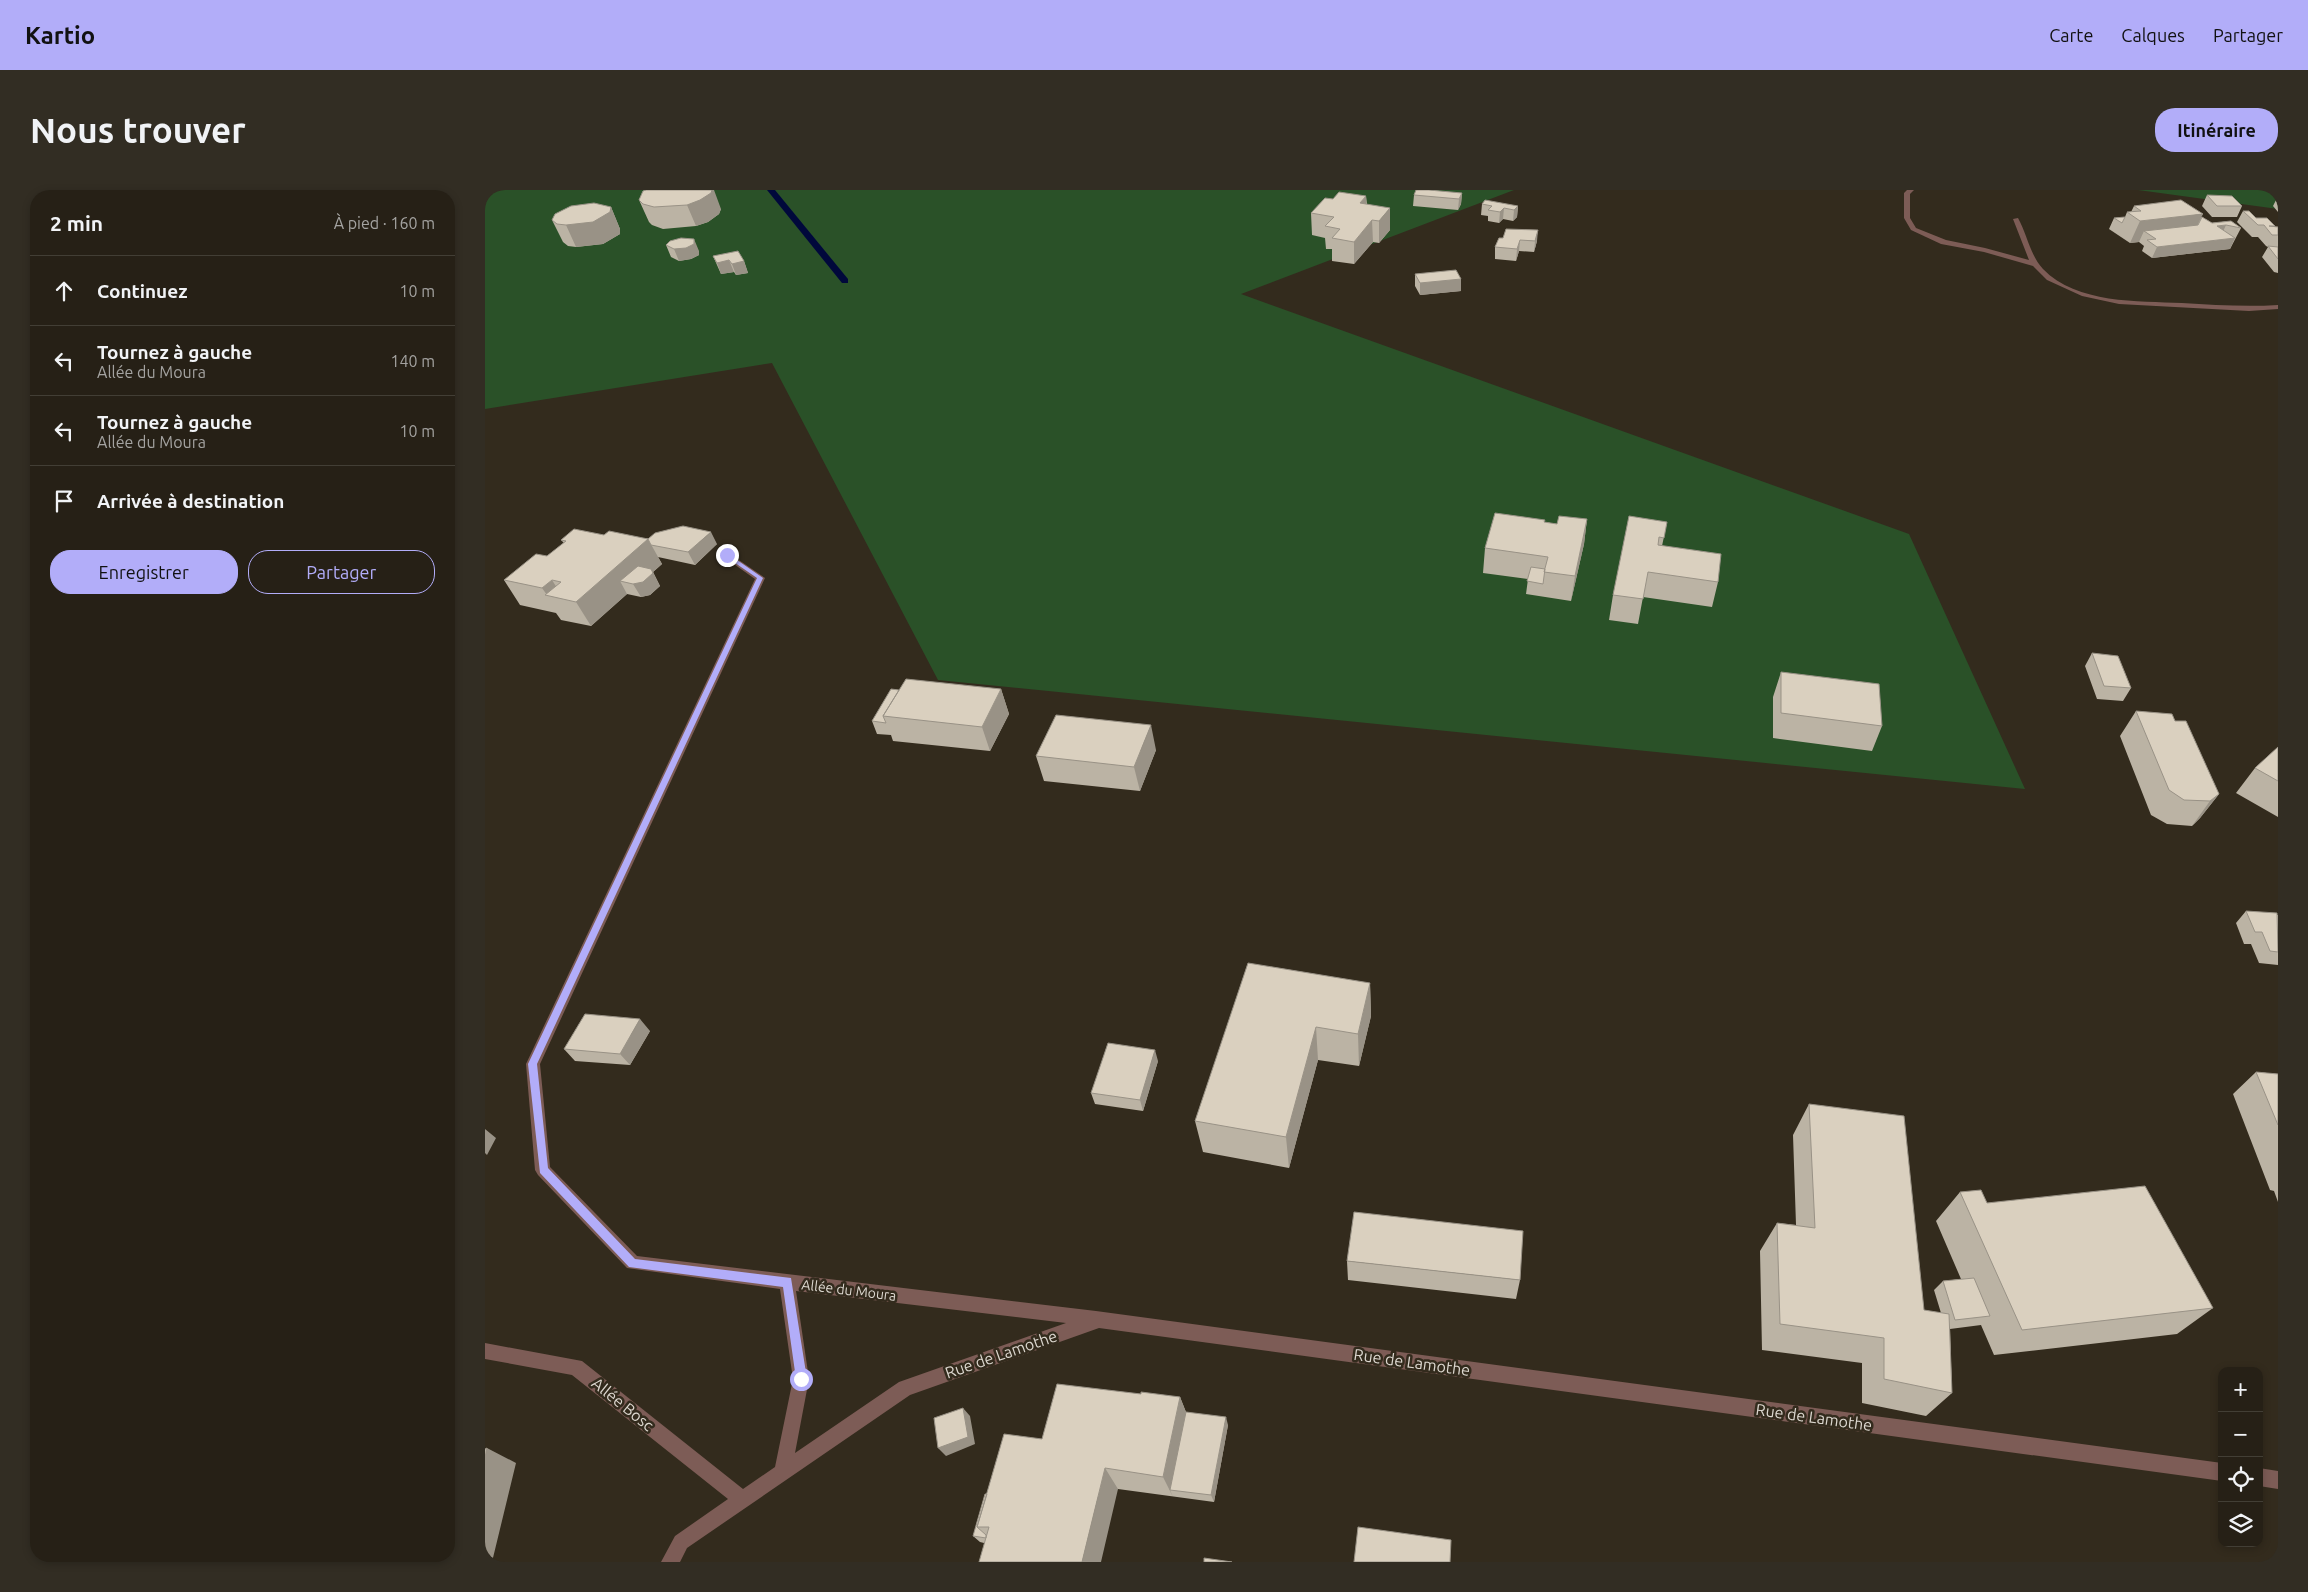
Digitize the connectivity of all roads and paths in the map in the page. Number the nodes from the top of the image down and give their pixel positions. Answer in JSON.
{"nodes":[{"id":1,"x":1911,"y":190,"type":"edge"},
{"id":2,"x":2016,"y":219,"type":"dead end"},
{"id":3,"x":2035,"y":264,"type":"junction"},
{"id":4,"x":2278,"y":308,"type":"edge"},
{"id":5,"x":727,"y":555,"type":"dead end"},
{"id":6,"x":787,"y":1282,"type":"junction"},
{"id":7,"x":1099,"y":1320,"type":"junction"},
{"id":8,"x":485,"y":1351,"type":"edge"},
{"id":9,"x":783,"y":1471,"type":"junction"},
{"id":10,"x":2218,"y":1471,"type":"edge"},
{"id":11,"x":2263,"y":1478,"type":"edge"},
{"id":12,"x":2278,"y":1480,"type":"edge"},
{"id":13,"x":742,"y":1499,"type":"junction"},
{"id":14,"x":670,"y":1562,"type":"edge"}],
"edges":[{"from":1,"to":3,"type":"street"},
{"from":2,"to":3,"type":"street"},
{"from":3,"to":4,"type":"street"},
{"from":5,"to":6,"type":"street","name":"Allée du Moura"},
{"from":6,"to":7,"type":"street","name":"Allée du Moura"},
{"from":6,"to":9,"type":"street"},
{"from":7,"to":9,"type":"street","name":"Rue de Lamothe"},
{"from":7,"to":10,"type":"street","name":"Rue de Lamothe"},
{"from":8,"to":13,"type":"street","name":"Allée Bosc"},
{"from":9,"to":13,"type":"street","name":"Rue de Lamothe"},
{"from":11,"to":12,"type":"street"},
{"from":13,"to":14,"type":"street","name":"Rue de Lamothe"}]}
